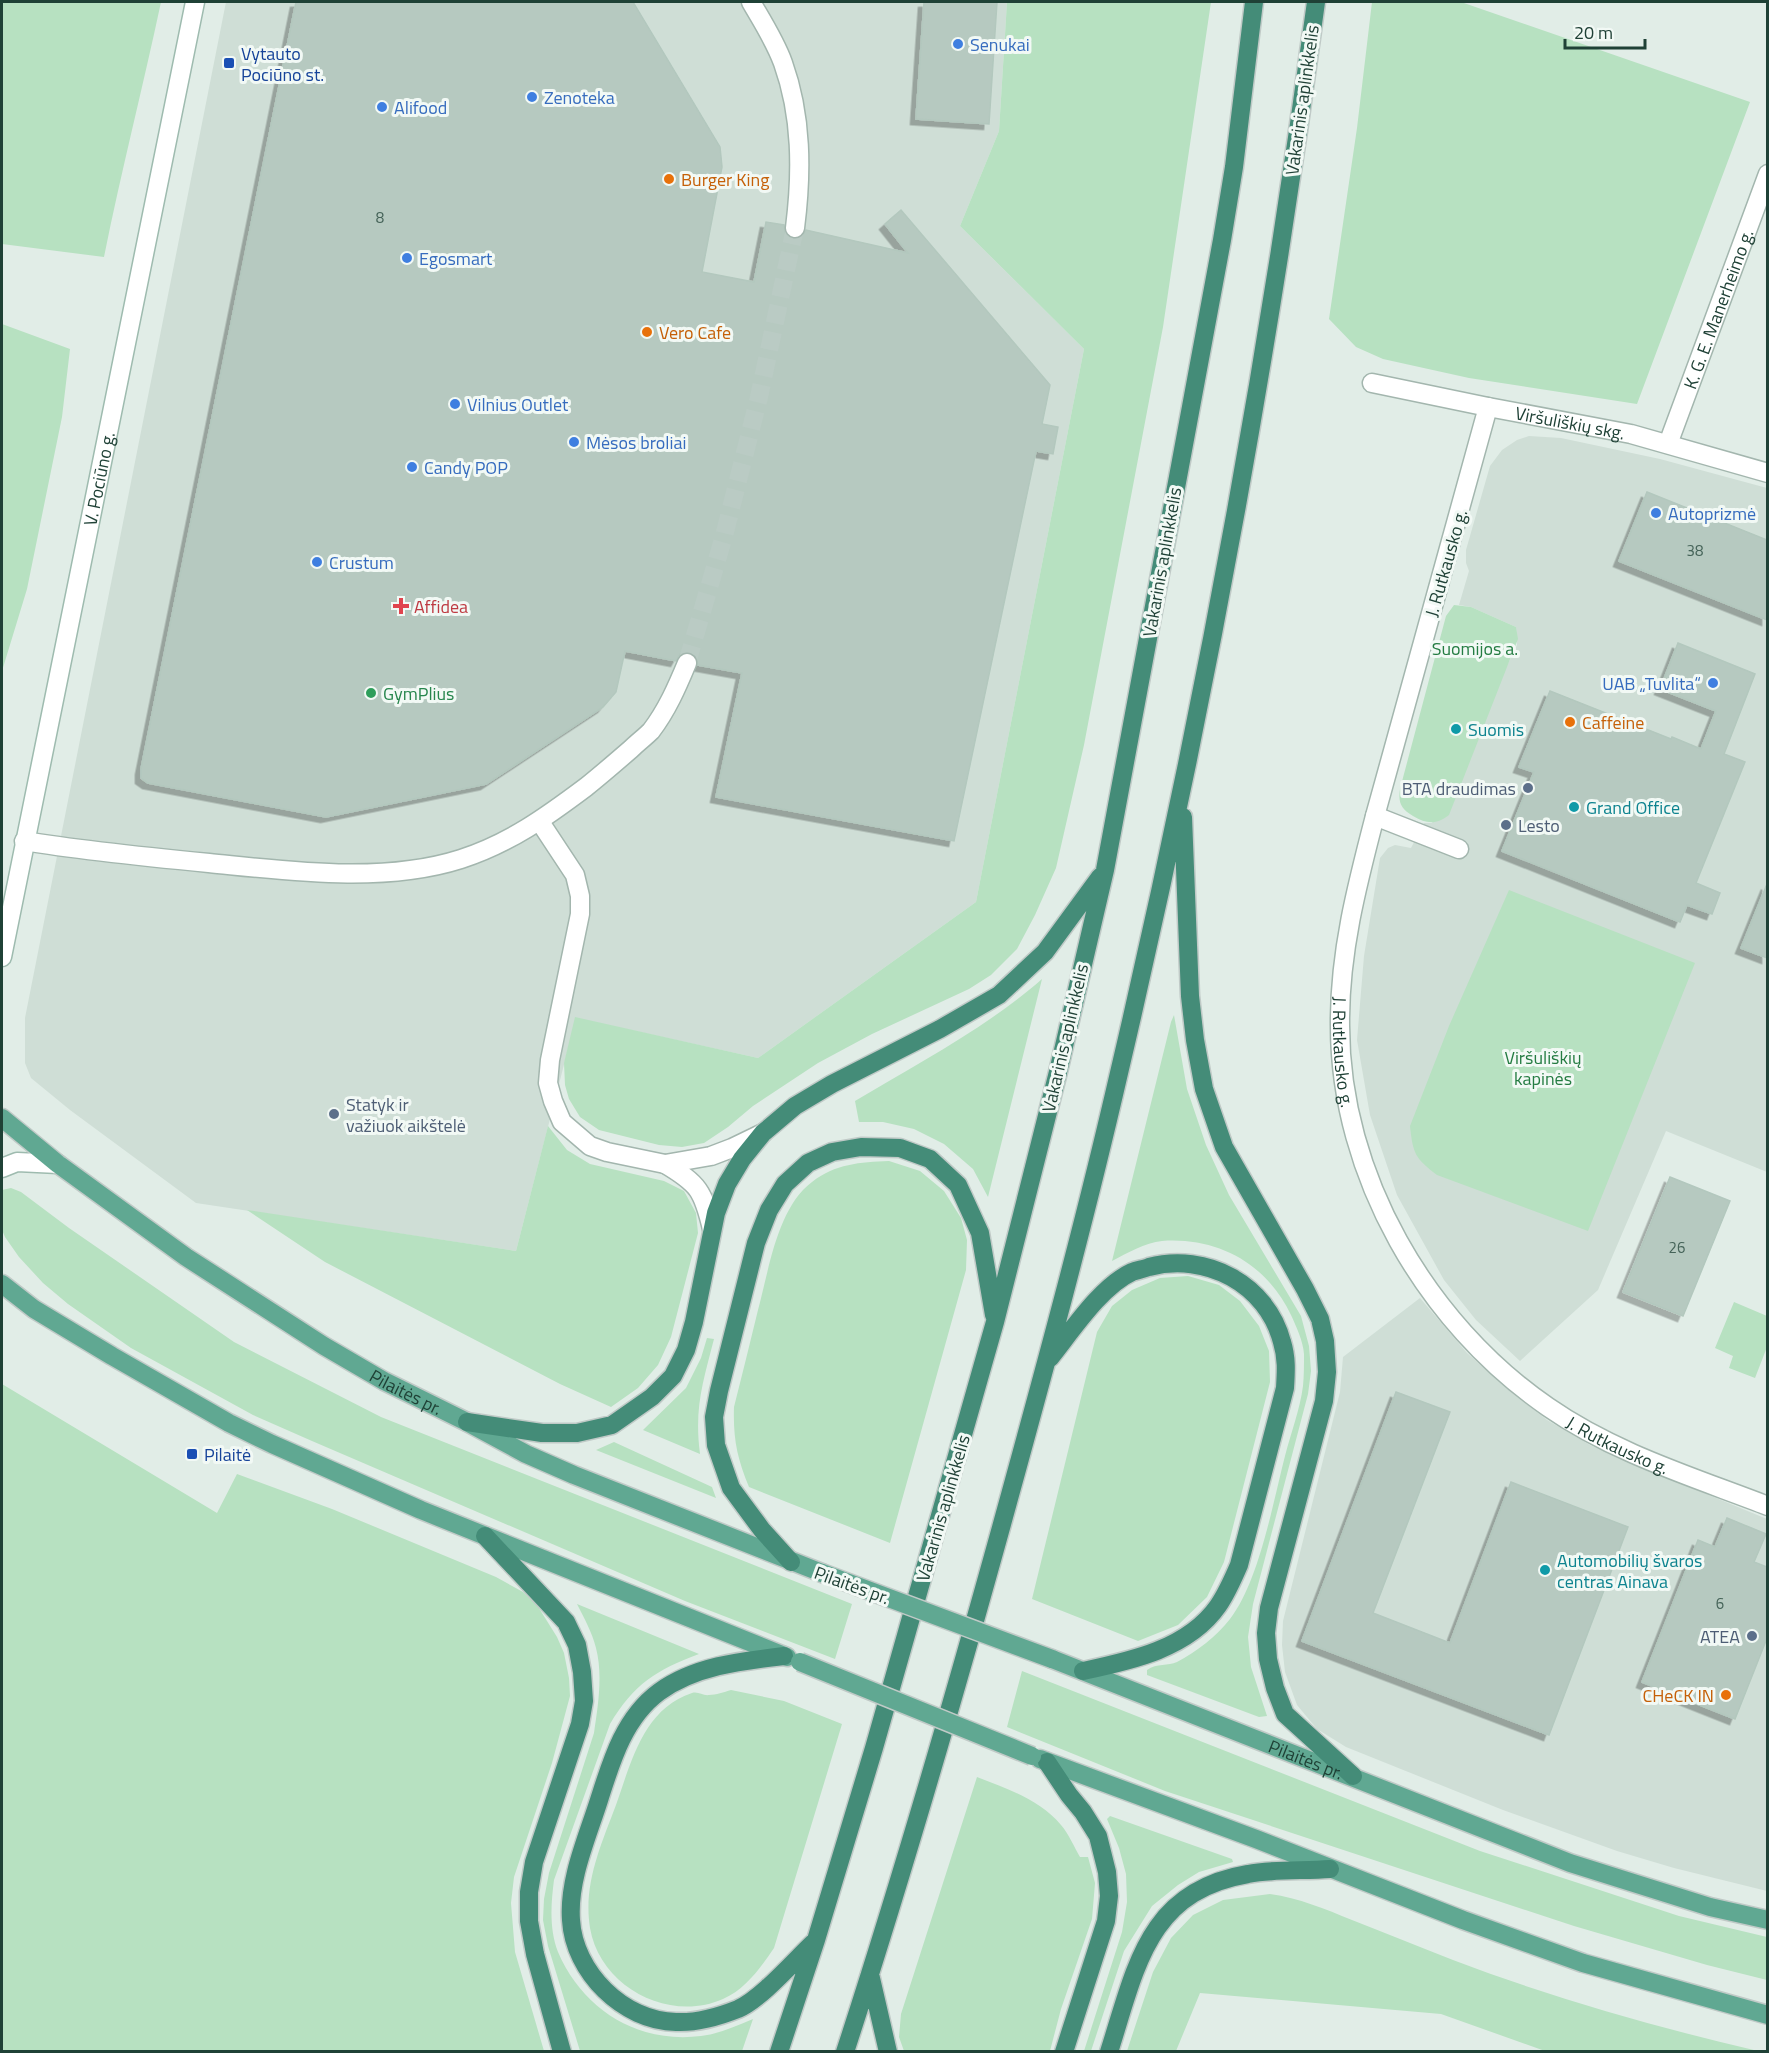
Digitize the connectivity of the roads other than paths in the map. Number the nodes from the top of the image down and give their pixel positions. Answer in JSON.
{"nodes":[{"id":1,"x":195,"y":2,"type":"edge"},
{"id":2,"x":751,"y":2,"type":"edge"},
{"id":3,"x":1254,"y":2,"type":"edge"},
{"id":4,"x":1316,"y":2,"type":"edge"},
{"id":5,"x":1767,"y":174,"type":"edge"},
{"id":6,"x":795,"y":228,"type":"tunnel mouth"},
{"id":7,"x":1371,"y":383,"type":"dead end"},
{"id":8,"x":1488,"y":407,"type":"junction"},
{"id":9,"x":1668,"y":444,"type":"junction"},
{"id":10,"x":1767,"y":473,"type":"edge"},
{"id":11,"x":687,"y":663,"type":"tunnel mouth"},
{"id":12,"x":1182,"y":792,"type":"junction"},
{"id":13,"x":1375,"y":816,"type":"junction"},
{"id":14,"x":540,"y":822,"type":"junction"},
{"id":15,"x":24,"y":841,"type":"junction"},
{"id":16,"x":1459,"y":849,"type":"dead end"},
{"id":17,"x":1105,"y":870,"type":"junction"},
{"id":18,"x":4,"y":933,"type":"edge"},
{"id":19,"x":2,"y":957,"type":"edge"},
{"id":20,"x":2,"y":1118,"type":"edge"},
{"id":21,"x":763,"y":1133,"type":"junction"},
{"id":22,"x":58,"y":1164,"type":"junction"},
{"id":23,"x":665,"y":1164,"type":"junction"},
{"id":24,"x":2,"y":1168,"type":"edge"},
{"id":25,"x":712,"y":1229,"type":"junction"},
{"id":26,"x":2,"y":1284,"type":"edge"},
{"id":27,"x":995,"y":1323,"type":"junction"},
{"id":28,"x":1047,"y":1362,"type":"junction"},
{"id":29,"x":466,"y":1422,"type":"junction"},
{"id":30,"x":1767,"y":1506,"type":"edge"},
{"id":31,"x":486,"y":1536,"type":"junction"},
{"id":32,"x":791,"y":1562,"type":"junction"},
{"id":33,"x":792,"y":1659,"type":"junction"},
{"id":34,"x":1083,"y":1671,"type":"junction"},
{"id":35,"x":1040,"y":1759,"type":"junction"},
{"id":36,"x":1353,"y":1776,"type":"junction"},
{"id":37,"x":1330,"y":1869,"type":"junction"},
{"id":38,"x":1767,"y":1920,"type":"edge"},
{"id":39,"x":816,"y":1940,"type":"junction"},
{"id":40,"x":870,"y":1974,"type":"junction"},
{"id":41,"x":1767,"y":2015,"type":"edge"},
{"id":42,"x":562,"y":2052,"type":"edge"},
{"id":43,"x":779,"y":2052,"type":"edge"},
{"id":44,"x":844,"y":2052,"type":"edge"},
{"id":45,"x":888,"y":2052,"type":"edge"},
{"id":46,"x":1064,"y":2052,"type":"edge"},
{"id":47,"x":1109,"y":2052,"type":"edge"}],
"edges":[{"from":1,"to":15,"type":"street","name":"V. Pociūno g."},
{"from":2,"to":6,"type":"street"},
{"from":3,"to":17,"type":"highway","name":"Vakarinis aplinkkelis"},
{"from":4,"to":12,"type":"highway","name":"Vakarinis aplinkkelis"},
{"from":5,"to":9,"type":"street","name":"K. G. E. Manerheimo g."},
{"from":7,"to":8,"type":"street","name":"Viršuliškių skg."},
{"from":8,"to":9,"type":"street","name":"Viršuliškių skg."},
{"from":8,"to":13,"type":"street","name":"J. Rutkausko g."},
{"from":9,"to":10,"type":"street","name":"Viršuliškių skg."},
{"from":11,"to":14,"type":"street"},
{"from":12,"to":28,"type":"highway","name":"Vakarinis aplinkkelis"},
{"from":12,"to":36,"type":"highway"},
{"from":13,"to":16,"type":"street"},
{"from":13,"to":30,"type":"street","name":"J. Rutkausko g."},
{"from":14,"to":15,"type":"street"},
{"from":14,"to":23,"type":"street"},
{"from":15,"to":18,"type":"street","name":"V. Pociūno g."},
{"from":17,"to":21,"type":"highway"},
{"from":17,"to":27,"type":"highway","name":"Vakarinis aplinkkelis"},
{"from":18,"to":19,"type":"street","name":"V. Pociūno g."},
{"from":20,"to":22,"type":"main road","name":"Pilaitės pr."},
{"from":21,"to":23,"type":"street"},
{"from":21,"to":25,"type":"highway"},
{"from":22,"to":24,"type":"street"},
{"from":22,"to":29,"type":"main road","name":"Pilaitės pr."},
{"from":23,"to":25,"type":"street"},
{"from":25,"to":29,"type":"highway"},
{"from":26,"to":31,"type":"main road"},
{"from":27,"to":32,"type":"highway"},
{"from":27,"to":39,"type":"highway","name":"Vakarinis aplinkkelis"},
{"from":28,"to":34,"type":"highway"},
{"from":28,"to":40,"type":"highway","name":"Vakarinis aplinkkelis"},
{"from":29,"to":32,"type":"main road","name":"Pilaitės pr."},
{"from":31,"to":33,"type":"main road"},
{"from":31,"to":42,"type":"highway"},
{"from":32,"to":34,"type":"main road","name":"Pilaitės pr.","bridge":true},
{"from":33,"to":35,"type":"main road","bridge":true},
{"from":33,"to":39,"type":"highway"},
{"from":34,"to":36,"type":"main road","name":"Pilaitės pr."},
{"from":35,"to":37,"type":"main road"},
{"from":35,"to":46,"type":"highway"},
{"from":36,"to":38,"type":"main road","name":"Pilaitės pr."},
{"from":37,"to":41,"type":"main road"},
{"from":37,"to":47,"type":"highway"},
{"from":39,"to":43,"type":"highway","name":"Vakarinis aplinkkelis"},
{"from":40,"to":44,"type":"highway","name":"Vakarinis aplinkkelis"},
{"from":40,"to":45,"type":"highway"}]}
